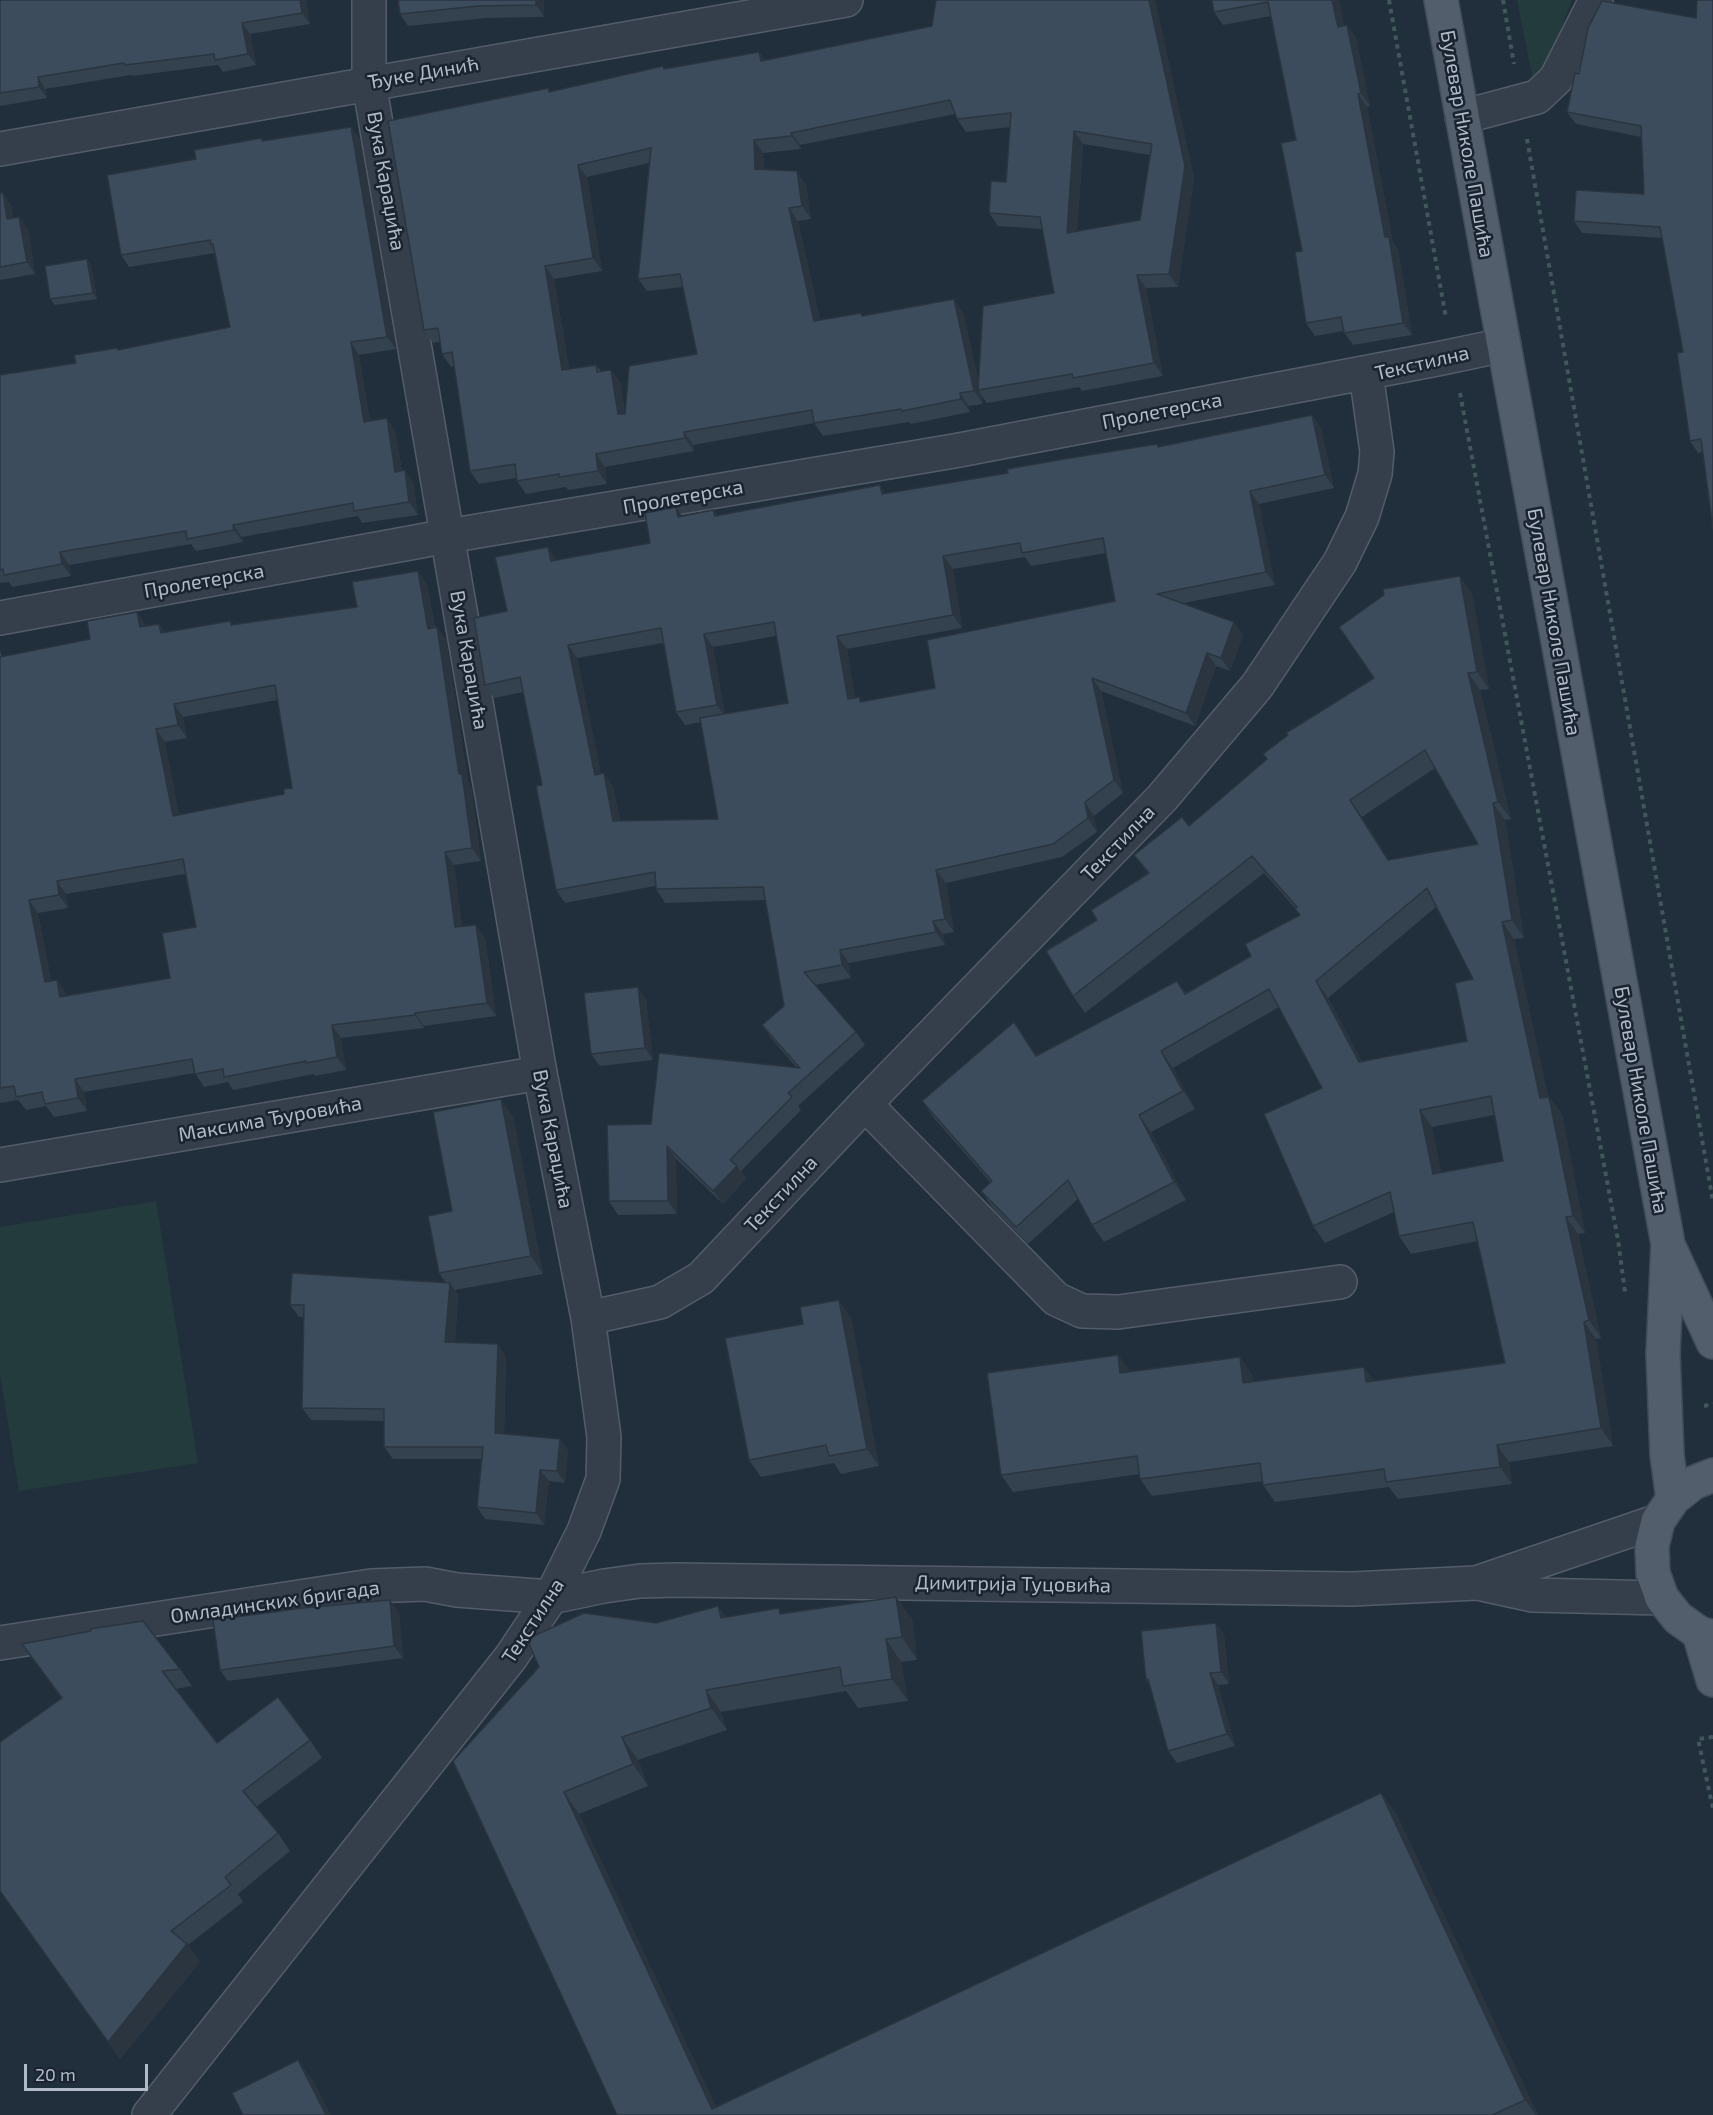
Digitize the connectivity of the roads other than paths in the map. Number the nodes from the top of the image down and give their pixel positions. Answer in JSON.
{"nodes":[{"id":1,"x":369,"y":0,"type":"edge"},
{"id":2,"x":846,"y":0,"type":"edge"},
{"id":3,"x":1441,"y":0,"type":"edge"},
{"id":4,"x":1596,"y":0,"type":"edge"},
{"id":5,"x":369,"y":82,"type":"junction"},
{"id":6,"x":1462,"y":117,"type":"junction"},
{"id":7,"x":0,"y":149,"type":"edge"},
{"id":8,"x":1504,"y":345,"type":"junction"},
{"id":9,"x":1366,"y":373,"type":"junction"},
{"id":10,"x":448,"y":536,"type":"junction"},
{"id":11,"x":0,"y":618,"type":"edge"},
{"id":12,"x":540,"y":1073,"type":"junction"},
{"id":13,"x":865,"y":1104,"type":"junction"},
{"id":14,"x":0,"y":1165,"type":"edge"},
{"id":15,"x":1668,"y":1244,"type":"junction"},
{"id":16,"x":1340,"y":1282,"type":"dead end"},
{"id":17,"x":588,"y":1318,"type":"junction"},
{"id":18,"x":1713,"y":1342,"type":"edge"},
{"id":19,"x":1713,"y":1475,"type":"edge"},
{"id":20,"x":1666,"y":1510,"type":"junction"},
{"id":21,"x":1476,"y":1583,"type":"junction"},
{"id":22,"x":551,"y":1597,"type":"junction"},
{"id":23,"x":1662,"y":1598,"type":"junction"},
{"id":24,"x":1706,"y":1635,"type":"edge"},
{"id":25,"x":0,"y":1643,"type":"edge"},
{"id":26,"x":1713,"y":1680,"type":"edge"},
{"id":27,"x":149,"y":2115,"type":"edge"}],
"edges":[{"from":1,"to":5,"type":"street","name":"Вука Караџића"},
{"from":2,"to":5,"type":"street","name":"Ђуке Динић"},
{"from":3,"to":6,"type":"main road","name":"Булевар Николе Пашића"},
{"from":4,"to":6,"type":"street"},
{"from":5,"to":7,"type":"street","name":"Ђуке Динић"},
{"from":5,"to":10,"type":"street","name":"Вука Караџића"},
{"from":6,"to":8,"type":"main road","name":"Булевар Николе Пашића"},
{"from":8,"to":9,"type":"street","name":"Текстилна"},
{"from":8,"to":15,"type":"main road","name":"Булевар Николе Пашића"},
{"from":9,"to":10,"type":"street","name":"Пролетерска"},
{"from":9,"to":13,"type":"street","name":"Текстилна"},
{"from":10,"to":11,"type":"street","name":"Пролетерска"},
{"from":10,"to":12,"type":"street","name":"Вука Караџића"},
{"from":12,"to":14,"type":"street","name":"Максима Ђуровића"},
{"from":12,"to":17,"type":"street","name":"Вука Караџића"},
{"from":13,"to":16,"type":"street"},
{"from":13,"to":17,"type":"street","name":"Текстилна"},
{"from":15,"to":18,"type":"main road","name":"Булевар Николе Пашића"},
{"from":15,"to":20,"type":"main road","name":"Булевар Николе Пашића"},
{"from":17,"to":22,"type":"street","name":"Текстилна"},
{"from":19,"to":20,"type":"main road"},
{"from":20,"to":21,"type":"street","name":"Димитрија Туцовића"},
{"from":20,"to":23,"type":"main road","name":"Булевар Николе Пашића"},
{"from":21,"to":22,"type":"street","name":"Димитрија Туцовића"},
{"from":21,"to":23,"type":"street","name":"Димитрија Туцовића"},
{"from":22,"to":25,"type":"street","name":"Омладинских бригада"},
{"from":22,"to":27,"type":"street","name":"Текстилна"},
{"from":23,"to":24,"type":"main road","name":"Булевар Николе Пашића"},
{"from":24,"to":26,"type":"main road","name":"Булевар Николе Пашића"}]}
